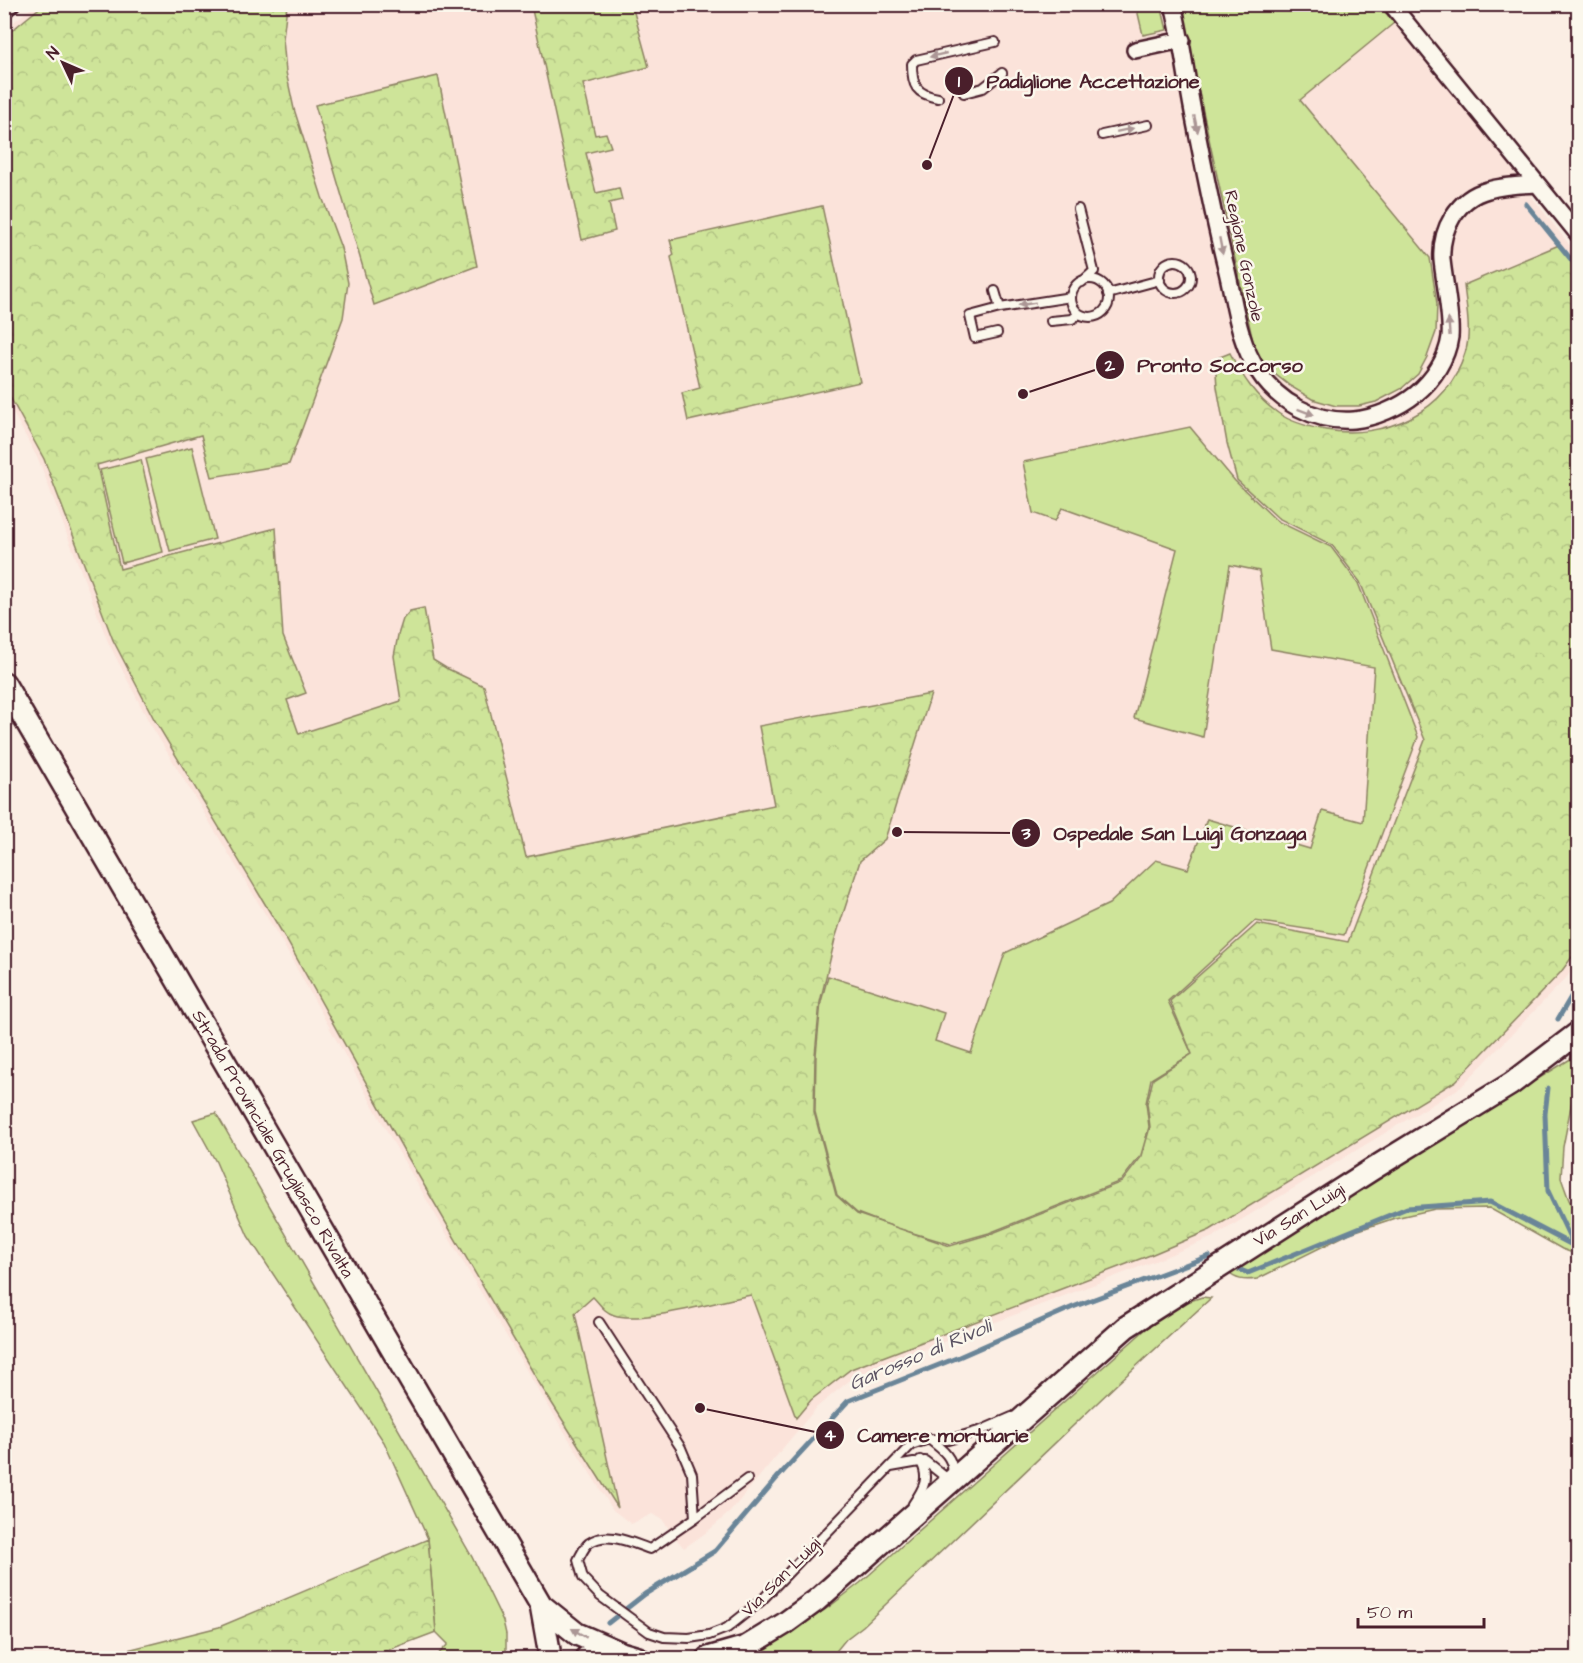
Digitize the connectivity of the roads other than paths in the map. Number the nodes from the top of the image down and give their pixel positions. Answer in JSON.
{"nodes":[{"id":1,"x":11,"y":4,"type":"edge"},
{"id":2,"x":1173,"y":4,"type":"edge"},
{"id":3,"x":1391,"y":4,"type":"edge"},
{"id":4,"x":4,"y":10,"type":"edge"},
{"id":5,"x":1182,"y":40,"type":"junction"},
{"id":6,"x":995,"y":42,"type":"dead end"},
{"id":7,"x":1135,"y":50,"type":"dead end"},
{"id":8,"x":1002,"y":73,"type":"dead end"},
{"id":9,"x":964,"y":93,"type":"dead end"},
{"id":10,"x":938,"y":98,"type":"dead end"},
{"id":11,"x":1149,"y":125,"type":"dead end"},
{"id":12,"x":1102,"y":135,"type":"dead end"},
{"id":13,"x":1537,"y":184,"type":"junction"},
{"id":14,"x":1078,"y":209,"type":"dead end"},
{"id":15,"x":1578,"y":234,"type":"edge"},
{"id":16,"x":1160,"y":280,"type":"junction"},
{"id":17,"x":1082,"y":282,"type":"junction"},
{"id":18,"x":995,"y":291,"type":"dead end"},
{"id":19,"x":1108,"y":294,"type":"junction"},
{"id":20,"x":1071,"y":297,"type":"junction"},
{"id":21,"x":1000,"y":308,"type":"junction"},
{"id":22,"x":1079,"y":314,"type":"junction"},
{"id":23,"x":1051,"y":321,"type":"dead end"},
{"id":24,"x":997,"y":333,"type":"dead end"},
{"id":25,"x":4,"y":683,"type":"edge"},
{"id":26,"x":1578,"y":1034,"type":"edge"},
{"id":27,"x":599,"y":1322,"type":"dead end"},
{"id":28,"x":1030,"y":1410,"type":"junction"},
{"id":29,"x":929,"y":1439,"type":"junction"},
{"id":30,"x":920,"y":1460,"type":"junction"},
{"id":31,"x":889,"y":1467,"type":"junction"},
{"id":32,"x":747,"y":1479,"type":"dead end"},
{"id":33,"x":951,"y":1483,"type":"junction"},
{"id":34,"x":695,"y":1518,"type":"junction"},
{"id":35,"x":817,"y":1600,"type":"junction"},
{"id":36,"x":541,"y":1605,"type":"junction"},
{"id":37,"x":741,"y":1653,"type":"edge"},
{"id":38,"x":629,"y":1656,"type":"edge"},
{"id":39,"x":548,"y":1659,"type":"edge"},
{"id":40,"x":586,"y":1659,"type":"edge"},
{"id":41,"x":708,"y":1659,"type":"edge"}],
"edges":[{"from":1,"to":4,"type":"street"},
{"from":2,"to":5,"type":"street","name":"Regione Gonzole"},
{"from":3,"to":13,"type":"street"},
{"from":5,"to":7,"type":"street"},
{"from":5,"to":13,"type":"street","name":"Regione Gonzole","one_way":true},
{"from":6,"to":10,"type":"lane","one_way":true},
{"from":8,"to":9,"type":"lane"},
{"from":12,"to":11,"type":"lane","one_way":true},
{"from":13,"to":15,"type":"street"},
{"from":14,"to":17,"type":"lane"},
{"from":16,"to":16,"type":"lane"},
{"from":16,"to":19,"type":"lane"},
{"from":17,"to":19,"type":"lane"},
{"from":17,"to":20,"type":"lane"},
{"from":18,"to":21,"type":"lane"},
{"from":19,"to":22,"type":"lane"},
{"from":20,"to":21,"type":"lane","one_way":true},
{"from":20,"to":22,"type":"lane"},
{"from":21,"to":24,"type":"lane"},
{"from":22,"to":23,"type":"lane"},
{"from":25,"to":36,"type":"street","name":"Strada Provinciale Grugliasco Rivalta"},
{"from":26,"to":28,"type":"street","name":"Via San Luigi"},
{"from":27,"to":34,"type":"lane"},
{"from":28,"to":29,"type":"lane","name":"Via San Luigi"},
{"from":28,"to":33,"type":"street","name":"Via San Luigi"},
{"from":29,"to":31,"type":"lane","name":"Via San Luigi"},
{"from":29,"to":33,"type":"lane"},
{"from":30,"to":31,"type":"lane"},
{"from":30,"to":33,"type":"lane"},
{"from":30,"to":35,"type":"lane","name":"Via San Luigi"},
{"from":31,"to":34,"type":"lane","name":"Via San Luigi"},
{"from":32,"to":34,"type":"lane"},
{"from":33,"to":35,"type":"street","name":"Via San Luigi"},
{"from":35,"to":37,"type":"street","name":"Via San Luigi"},
{"from":38,"to":36,"type":"street","name":"Strada Provinciale Grugliasco Rivalta","one_way":true},
{"from":36,"to":39,"type":"street","name":"Strada Provinciale Grugliasco Rivalta"},
{"from":37,"to":41,"type":"street","name":"Via San Luigi"},
{"from":38,"to":40,"type":"street"}]}
